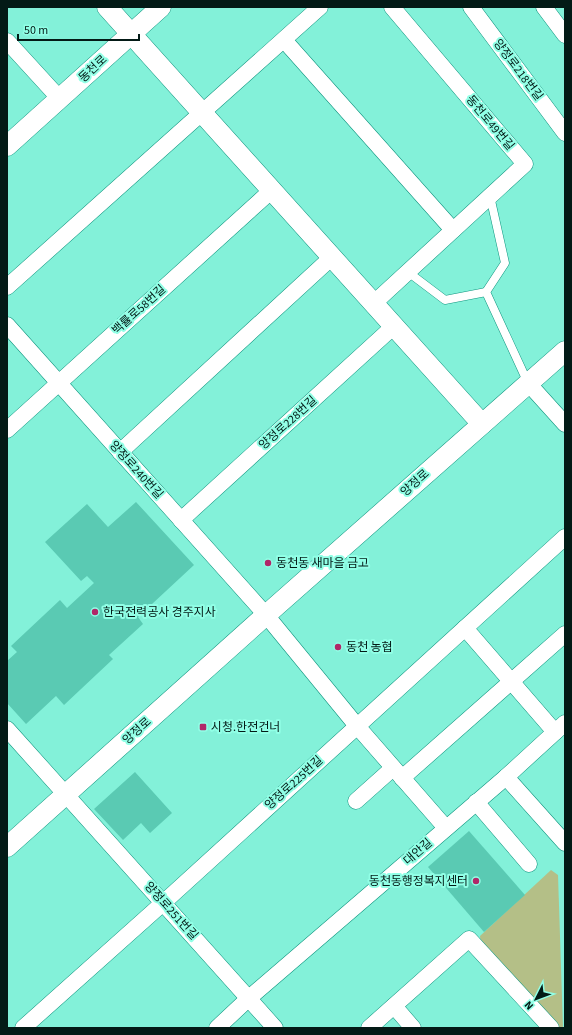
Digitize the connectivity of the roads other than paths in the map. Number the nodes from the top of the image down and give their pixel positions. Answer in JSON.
{"nodes":[{"id":1,"x":107,"y":7,"type":"edge"},
{"id":2,"x":161,"y":7,"type":"edge"},
{"id":3,"x":320,"y":7,"type":"edge"},
{"id":4,"x":392,"y":7,"type":"edge"},
{"id":5,"x":471,"y":7,"type":"edge"},
{"id":6,"x":544,"y":7,"type":"edge"},
{"id":7,"x":131,"y":33,"type":"junction"},
{"id":8,"x":565,"y":36,"type":"edge"},
{"id":9,"x":284,"y":40,"type":"junction"},
{"id":10,"x":7,"y":41,"type":"edge"},
{"id":11,"x":60,"y":99,"type":"junction"},
{"id":12,"x":202,"y":113,"type":"junction"},
{"id":13,"x":565,"y":133,"type":"edge"},
{"id":14,"x":7,"y":146,"type":"edge"},
{"id":15,"x":272,"y":190,"type":"junction"},
{"id":16,"x":490,"y":196,"type":"junction"},
{"id":17,"x":453,"y":230,"type":"junction"},
{"id":18,"x":332,"y":257,"type":"junction"},
{"id":19,"x":408,"y":272,"type":"junction"},
{"id":20,"x":7,"y":287,"type":"edge"},
{"id":21,"x":486,"y":292,"type":"junction"},
{"id":22,"x":374,"y":303,"type":"junction"},
{"id":23,"x":7,"y":324,"type":"edge"},
{"id":24,"x":394,"y":326,"type":"junction"},
{"id":25,"x":565,"y":351,"type":"edge"},
{"id":26,"x":60,"y":383,"type":"junction"},
{"id":27,"x":528,"y":383,"type":"junction"},
{"id":28,"x":482,"y":424,"type":"junction"},
{"id":29,"x":565,"y":424,"type":"edge"},
{"id":30,"x":7,"y":430,"type":"edge"},
{"id":31,"x":120,"y":452,"type":"junction"},
{"id":32,"x":181,"y":520,"type":"junction"},
{"id":33,"x":565,"y":537,"type":"edge"},
{"id":34,"x":266,"y":615,"type":"junction"},
{"id":35,"x":465,"y":628,"type":"junction"},
{"id":36,"x":565,"y":634,"type":"edge"},
{"id":37,"x":511,"y":681,"type":"junction"},
{"id":38,"x":357,"y":726,"type":"junction"},
{"id":39,"x":560,"y":727,"type":"edge"},
{"id":40,"x":7,"y":729,"type":"edge"},
{"id":41,"x":398,"y":773,"type":"junction"},
{"id":42,"x":506,"y":776,"type":"junction"},
{"id":43,"x":66,"y":795,"type":"junction"},
{"id":44,"x":356,"y":801,"type":"dead end"},
{"id":45,"x":476,"y":802,"type":"junction"},
{"id":46,"x":446,"y":828,"type":"junction"},
{"id":47,"x":565,"y":843,"type":"edge"},
{"id":48,"x":7,"y":847,"type":"edge"},
{"id":49,"x":529,"y":864,"type":"dead end"},
{"id":50,"x":163,"y":903,"type":"junction"},
{"id":51,"x":249,"y":998,"type":"junction"},
{"id":52,"x":394,"y":1006,"type":"junction"},
{"id":53,"x":23,"y":1028,"type":"edge"},
{"id":54,"x":217,"y":1028,"type":"edge"},
{"id":55,"x":276,"y":1028,"type":"edge"},
{"id":56,"x":369,"y":1028,"type":"edge"},
{"id":57,"x":414,"y":1028,"type":"edge"},
{"id":58,"x":551,"y":1028,"type":"edge"}],
"edges":[{"from":1,"to":7,"type":"street"},
{"from":2,"to":7,"type":"street","name":"동천로"},
{"from":3,"to":9,"type":"street"},
{"from":4,"to":16,"type":"street","name":"동천로49번길"},
{"from":5,"to":13,"type":"street","name":"양정로218번길"},
{"from":6,"to":8,"type":"street"},
{"from":7,"to":11,"type":"street","name":"동천로"},
{"from":7,"to":12,"type":"street"},
{"from":9,"to":12,"type":"street"},
{"from":9,"to":17,"type":"street"},
{"from":10,"to":11,"type":"street"},
{"from":11,"to":14,"type":"street","name":"동천로"},
{"from":12,"to":15,"type":"street"},
{"from":12,"to":20,"type":"street"},
{"from":15,"to":18,"type":"street"},
{"from":15,"to":26,"type":"street","name":"백률로58번길"},
{"from":16,"to":17,"type":"street","name":"동천로49번길"},
{"from":16,"to":21,"type":"lane"},
{"from":17,"to":19,"type":"street","name":"동천로49번길"},
{"from":18,"to":22,"type":"street"},
{"from":18,"to":31,"type":"street"},
{"from":19,"to":21,"type":"lane"},
{"from":19,"to":22,"type":"street","name":"동천로49번길"},
{"from":21,"to":27,"type":"lane"},
{"from":22,"to":24,"type":"street"},
{"from":23,"to":26,"type":"street","name":"양정로240번길"},
{"from":24,"to":28,"type":"street"},
{"from":24,"to":32,"type":"street","name":"양정로228번길"},
{"from":25,"to":27,"type":"street","name":"양정로"},
{"from":26,"to":30,"type":"street","name":"백률로58번길"},
{"from":26,"to":31,"type":"street","name":"양정로240번길"},
{"from":27,"to":28,"type":"street","name":"양정로"},
{"from":27,"to":29,"type":"street"},
{"from":28,"to":34,"type":"street","name":"양정로"},
{"from":31,"to":32,"type":"street","name":"양정로240번길"},
{"from":32,"to":34,"type":"street","name":"양정로240번길"},
{"from":33,"to":35,"type":"street","name":"양정로225번길"},
{"from":34,"to":38,"type":"street"},
{"from":34,"to":43,"type":"street","name":"양정로"},
{"from":35,"to":37,"type":"street"},
{"from":35,"to":38,"type":"street","name":"양정로225번길"},
{"from":36,"to":37,"type":"street"},
{"from":37,"to":39,"type":"street"},
{"from":37,"to":41,"type":"street"},
{"from":38,"to":41,"type":"street"},
{"from":38,"to":50,"type":"street","name":"양정로225번길"},
{"from":39,"to":42,"type":"street","name":"대안길"},
{"from":40,"to":43,"type":"street","name":"양정로251번길"},
{"from":41,"to":44,"type":"street"},
{"from":41,"to":46,"type":"street"},
{"from":42,"to":45,"type":"street","name":"대안길"},
{"from":42,"to":47,"type":"street"},
{"from":43,"to":48,"type":"street","name":"양정로"},
{"from":43,"to":50,"type":"street","name":"양정로251번길"},
{"from":45,"to":46,"type":"street","name":"대안길"},
{"from":45,"to":49,"type":"street"},
{"from":46,"to":51,"type":"street","name":"대안길"},
{"from":50,"to":51,"type":"street","name":"양정로251번길"},
{"from":50,"to":53,"type":"street","name":"양정로225번길"},
{"from":51,"to":54,"type":"street","name":"대안길"},
{"from":51,"to":55,"type":"street","name":"양정로251번길"},
{"from":52,"to":56,"type":"street"},
{"from":52,"to":57,"type":"street"},
{"from":52,"to":58,"type":"street"}]}
